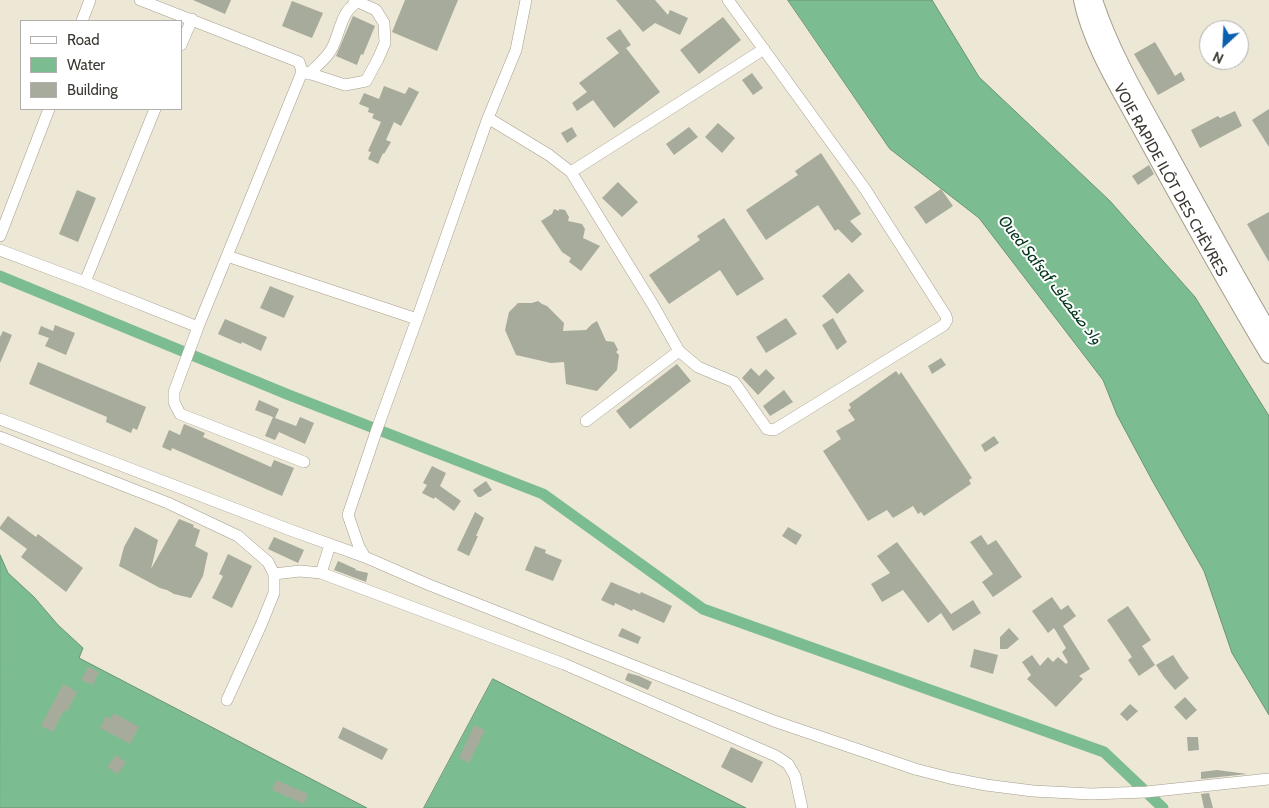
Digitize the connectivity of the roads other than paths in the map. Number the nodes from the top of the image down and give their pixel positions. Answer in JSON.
{"nodes":[{"id":1,"x":90,"y":0,"type":"edge"},
{"id":2,"x":140,"y":0,"type":"edge"},
{"id":3,"x":358,"y":0,"type":"edge"},
{"id":4,"x":526,"y":0,"type":"edge"},
{"id":5,"x":728,"y":0,"type":"edge"},
{"id":6,"x":1082,"y":0,"type":"edge"},
{"id":7,"x":1094,"y":0,"type":"edge"},
{"id":8,"x":192,"y":19,"type":"junction"},
{"id":9,"x":82,"y":20,"type":"edge"},
{"id":10,"x":182,"y":43,"type":"edge"},
{"id":11,"x":764,"y":49,"type":"junction"},
{"id":12,"x":305,"y":72,"type":"junction"},
{"id":13,"x":49,"y":110,"type":"edge"},
{"id":14,"x":155,"y":110,"type":"edge"},
{"id":15,"x":488,"y":118,"type":"junction"},
{"id":16,"x":571,"y":172,"type":"junction"},
{"id":17,"x":0,"y":236,"type":"edge"},
{"id":18,"x":0,"y":250,"type":"edge"},
{"id":19,"x":227,"y":256,"type":"junction"},
{"id":20,"x":85,"y":282,"type":"junction"},
{"id":21,"x":417,"y":319,"type":"junction"},
{"id":22,"x":198,"y":327,"type":"junction"},
{"id":23,"x":1269,"y":332,"type":"edge"},
{"id":24,"x":679,"y":351,"type":"junction"},
{"id":25,"x":1269,"y":355,"type":"edge"},
{"id":26,"x":0,"y":419,"type":"edge"},
{"id":27,"x":586,"y":421,"type":"dead end"},
{"id":28,"x":0,"y":437,"type":"edge"},
{"id":29,"x":304,"y":462,"type":"dead end"},
{"id":30,"x":330,"y":545,"type":"junction"},
{"id":31,"x":365,"y":557,"type":"junction"},
{"id":32,"x":321,"y":573,"type":"junction"},
{"id":33,"x":274,"y":574,"type":"junction"},
{"id":34,"x":227,"y":700,"type":"dead end"},
{"id":35,"x":1269,"y":778,"type":"edge"},
{"id":36,"x":802,"y":808,"type":"edge"}],
"edges":[{"from":1,"to":9,"type":"lane"},
{"from":2,"to":8,"type":"lane"},
{"from":3,"to":12,"type":"lane"},
{"from":3,"to":12,"type":"lane"},
{"from":4,"to":15,"type":"lane"},
{"from":5,"to":11,"type":"lane"},
{"from":6,"to":25,"type":"highway","name":"VOIE RAPIDE ILÔT DES CHÈVRES"},
{"from":7,"to":23,"type":"highway","name":"VOIE RAPIDE ILÔT DES CHÈVRES"},
{"from":8,"to":10,"type":"lane"},
{"from":8,"to":12,"type":"lane"},
{"from":11,"to":16,"type":"lane"},
{"from":11,"to":24,"type":"lane"},
{"from":12,"to":19,"type":"lane"},
{"from":13,"to":17,"type":"lane"},
{"from":14,"to":20,"type":"lane"},
{"from":15,"to":16,"type":"lane"},
{"from":15,"to":21,"type":"lane"},
{"from":16,"to":24,"type":"lane"},
{"from":18,"to":20,"type":"lane"},
{"from":19,"to":21,"type":"lane"},
{"from":19,"to":22,"type":"lane"},
{"from":20,"to":22,"type":"lane"},
{"from":21,"to":31,"type":"lane"},
{"from":22,"to":29,"type":"lane"},
{"from":24,"to":27,"type":"lane"},
{"from":26,"to":30,"type":"lane"},
{"from":28,"to":33,"type":"lane"},
{"from":30,"to":31,"type":"lane"},
{"from":30,"to":32,"type":"lane"},
{"from":31,"to":35,"type":"lane"},
{"from":32,"to":33,"type":"lane"},
{"from":32,"to":36,"type":"lane"},
{"from":33,"to":34,"type":"lane"}]}
